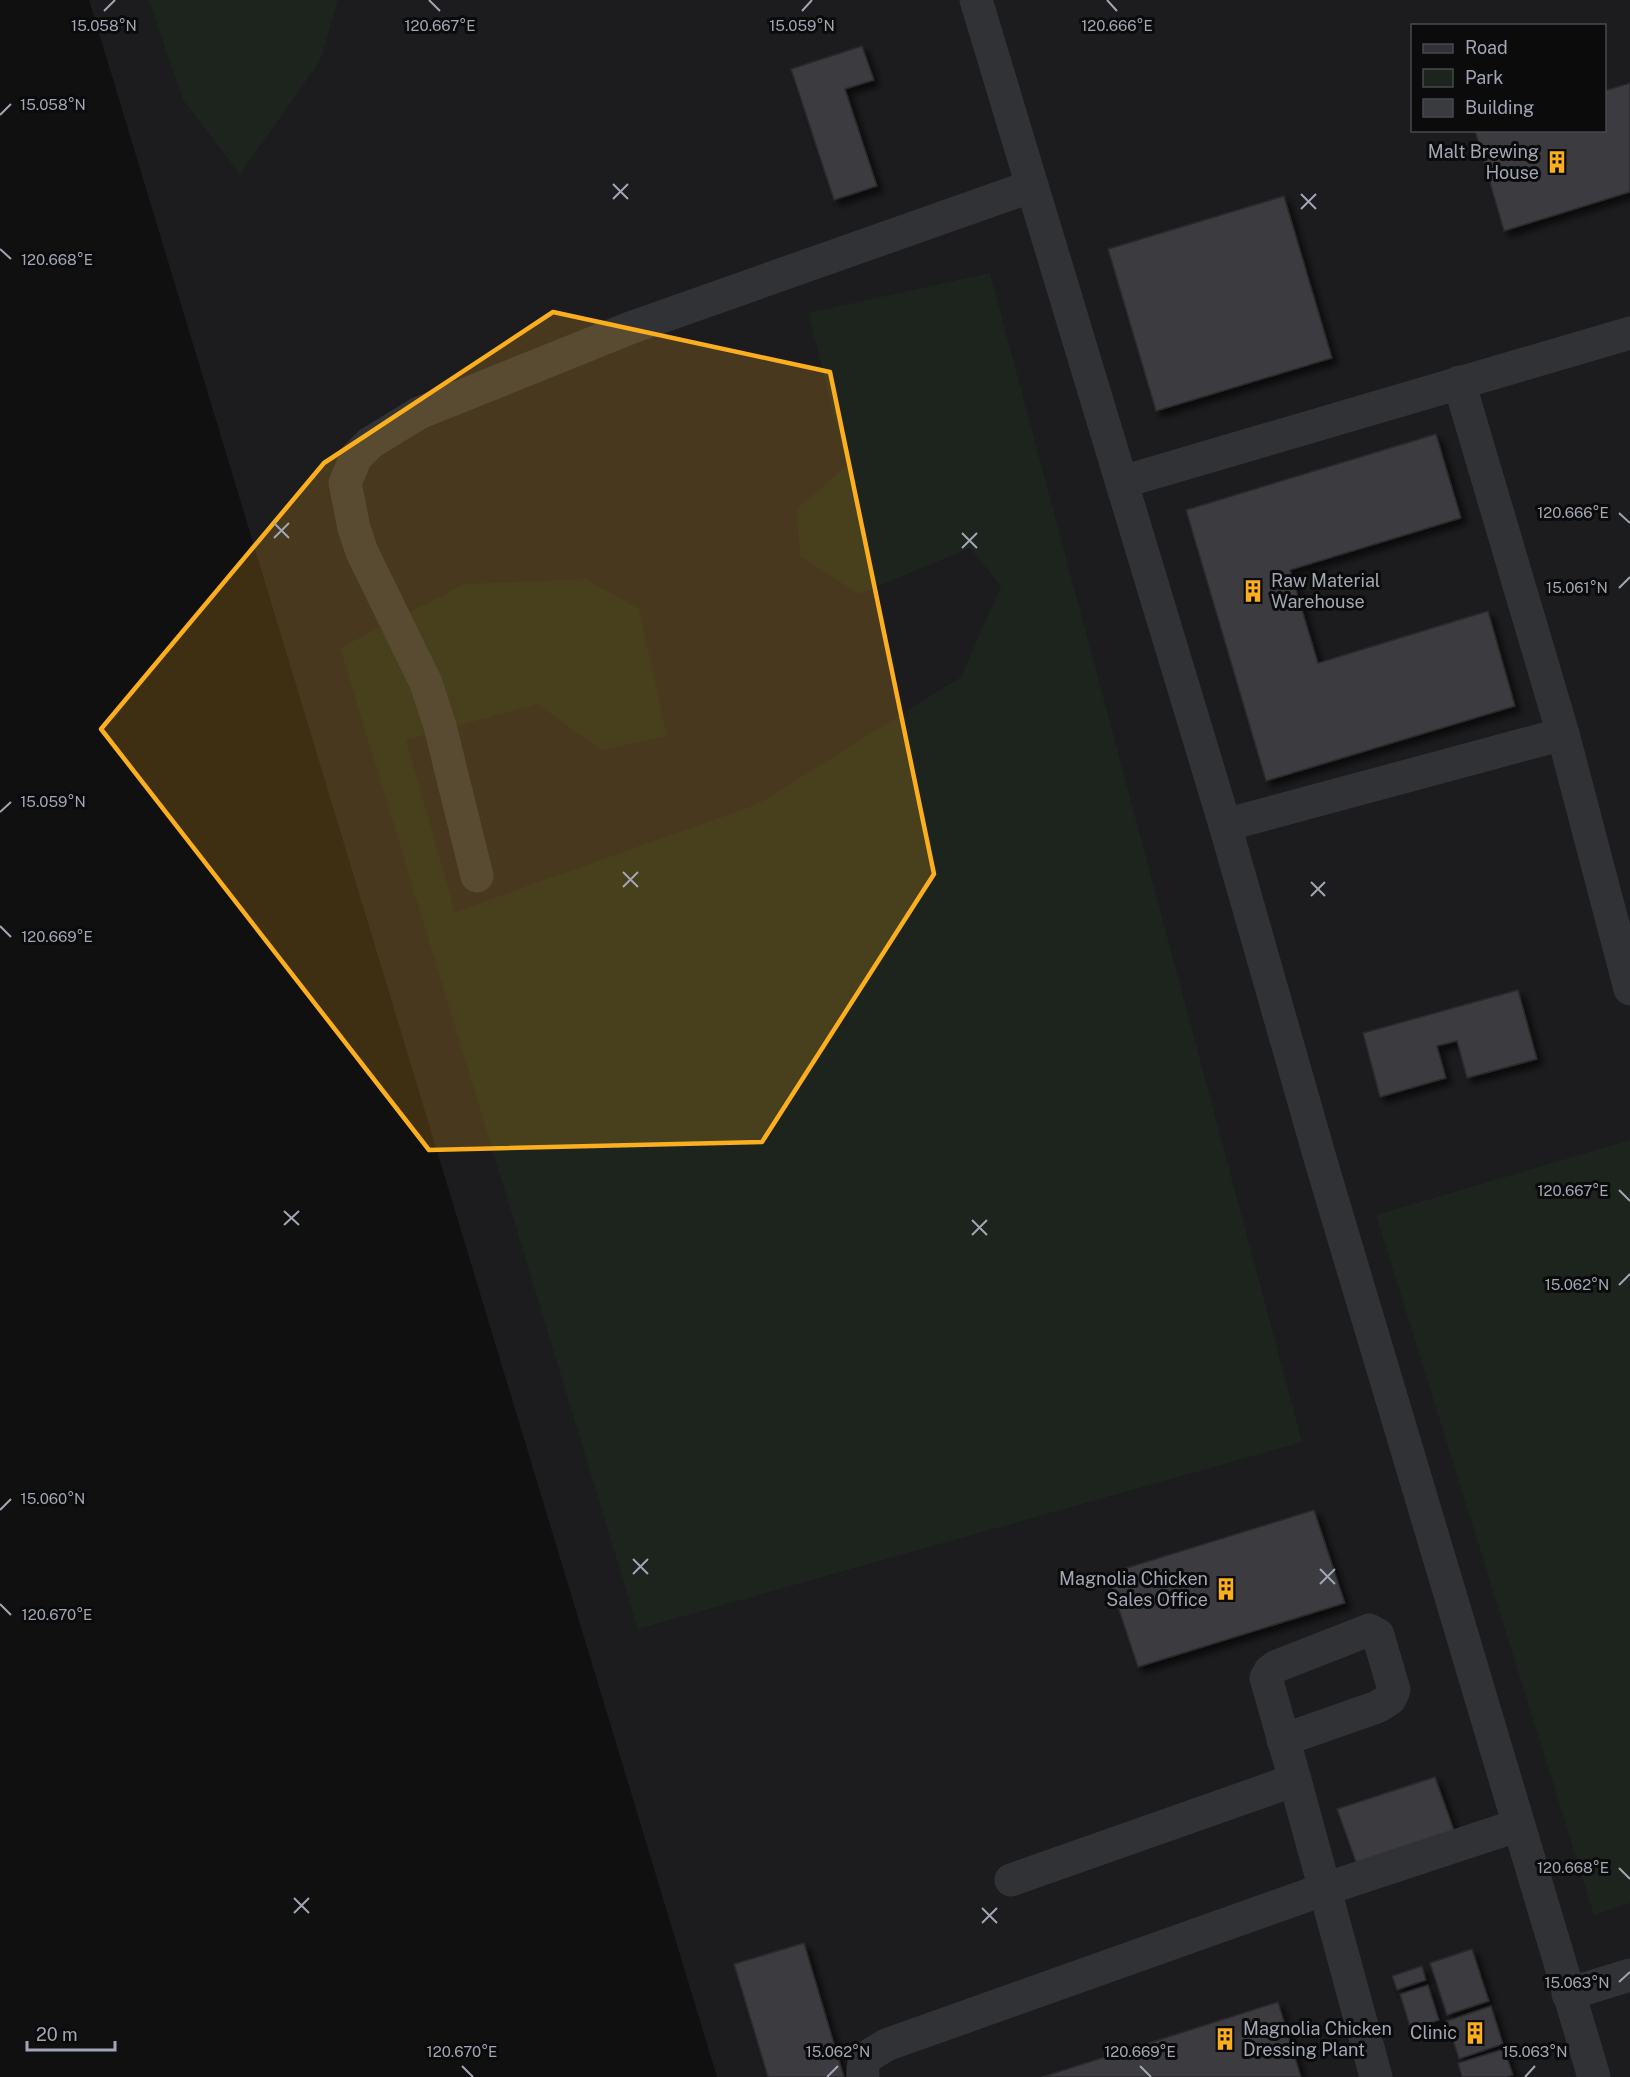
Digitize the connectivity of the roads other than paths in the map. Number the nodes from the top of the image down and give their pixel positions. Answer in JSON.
{"nodes":[{"id":1,"x":976,"y":0,"type":"edge"},
{"id":2,"x":1032,"y":186,"type":"junction"},
{"id":3,"x":1630,"y":333,"type":"edge"},
{"id":4,"x":1459,"y":382,"type":"junction"},
{"id":5,"x":1122,"y":482,"type":"junction"},
{"id":6,"x":1563,"y":734,"type":"junction"},
{"id":7,"x":1225,"y":825,"type":"junction"},
{"id":8,"x":477,"y":876,"type":"dead end"},
{"id":9,"x":1630,"y":989,"type":"edge"},
{"id":10,"x":1283,"y":1740,"type":"dead end"},
{"id":11,"x":1295,"y":1780,"type":"junction"},
{"id":12,"x":1519,"y":1825,"type":"junction"},
{"id":13,"x":1011,"y":1880,"type":"dead end"},
{"id":14,"x":1325,"y":1889,"type":"junction"},
{"id":15,"x":1630,"y":1975,"type":"edge"},
{"id":16,"x":1568,"y":1994,"type":"junction"},
{"id":17,"x":862,"y":2077,"type":"edge"},
{"id":18,"x":1376,"y":2077,"type":"edge"},
{"id":19,"x":1594,"y":2077,"type":"edge"}],
"edges":[{"from":1,"to":2,"type":"lane"},
{"from":2,"to":5,"type":"lane"},
{"from":2,"to":8,"type":"lane"},
{"from":3,"to":4,"type":"lane"},
{"from":4,"to":5,"type":"lane"},
{"from":4,"to":6,"type":"lane"},
{"from":5,"to":7,"type":"lane"},
{"from":6,"to":7,"type":"lane"},
{"from":6,"to":9,"type":"lane"},
{"from":7,"to":12,"type":"lane"},
{"from":10,"to":11,"type":"lane"},
{"from":11,"to":13,"type":"lane"},
{"from":11,"to":14,"type":"lane"},
{"from":12,"to":14,"type":"lane"},
{"from":12,"to":16,"type":"lane"},
{"from":14,"to":17,"type":"lane"},
{"from":14,"to":18,"type":"lane"},
{"from":15,"to":16,"type":"lane"},
{"from":16,"to":19,"type":"lane"}]}
